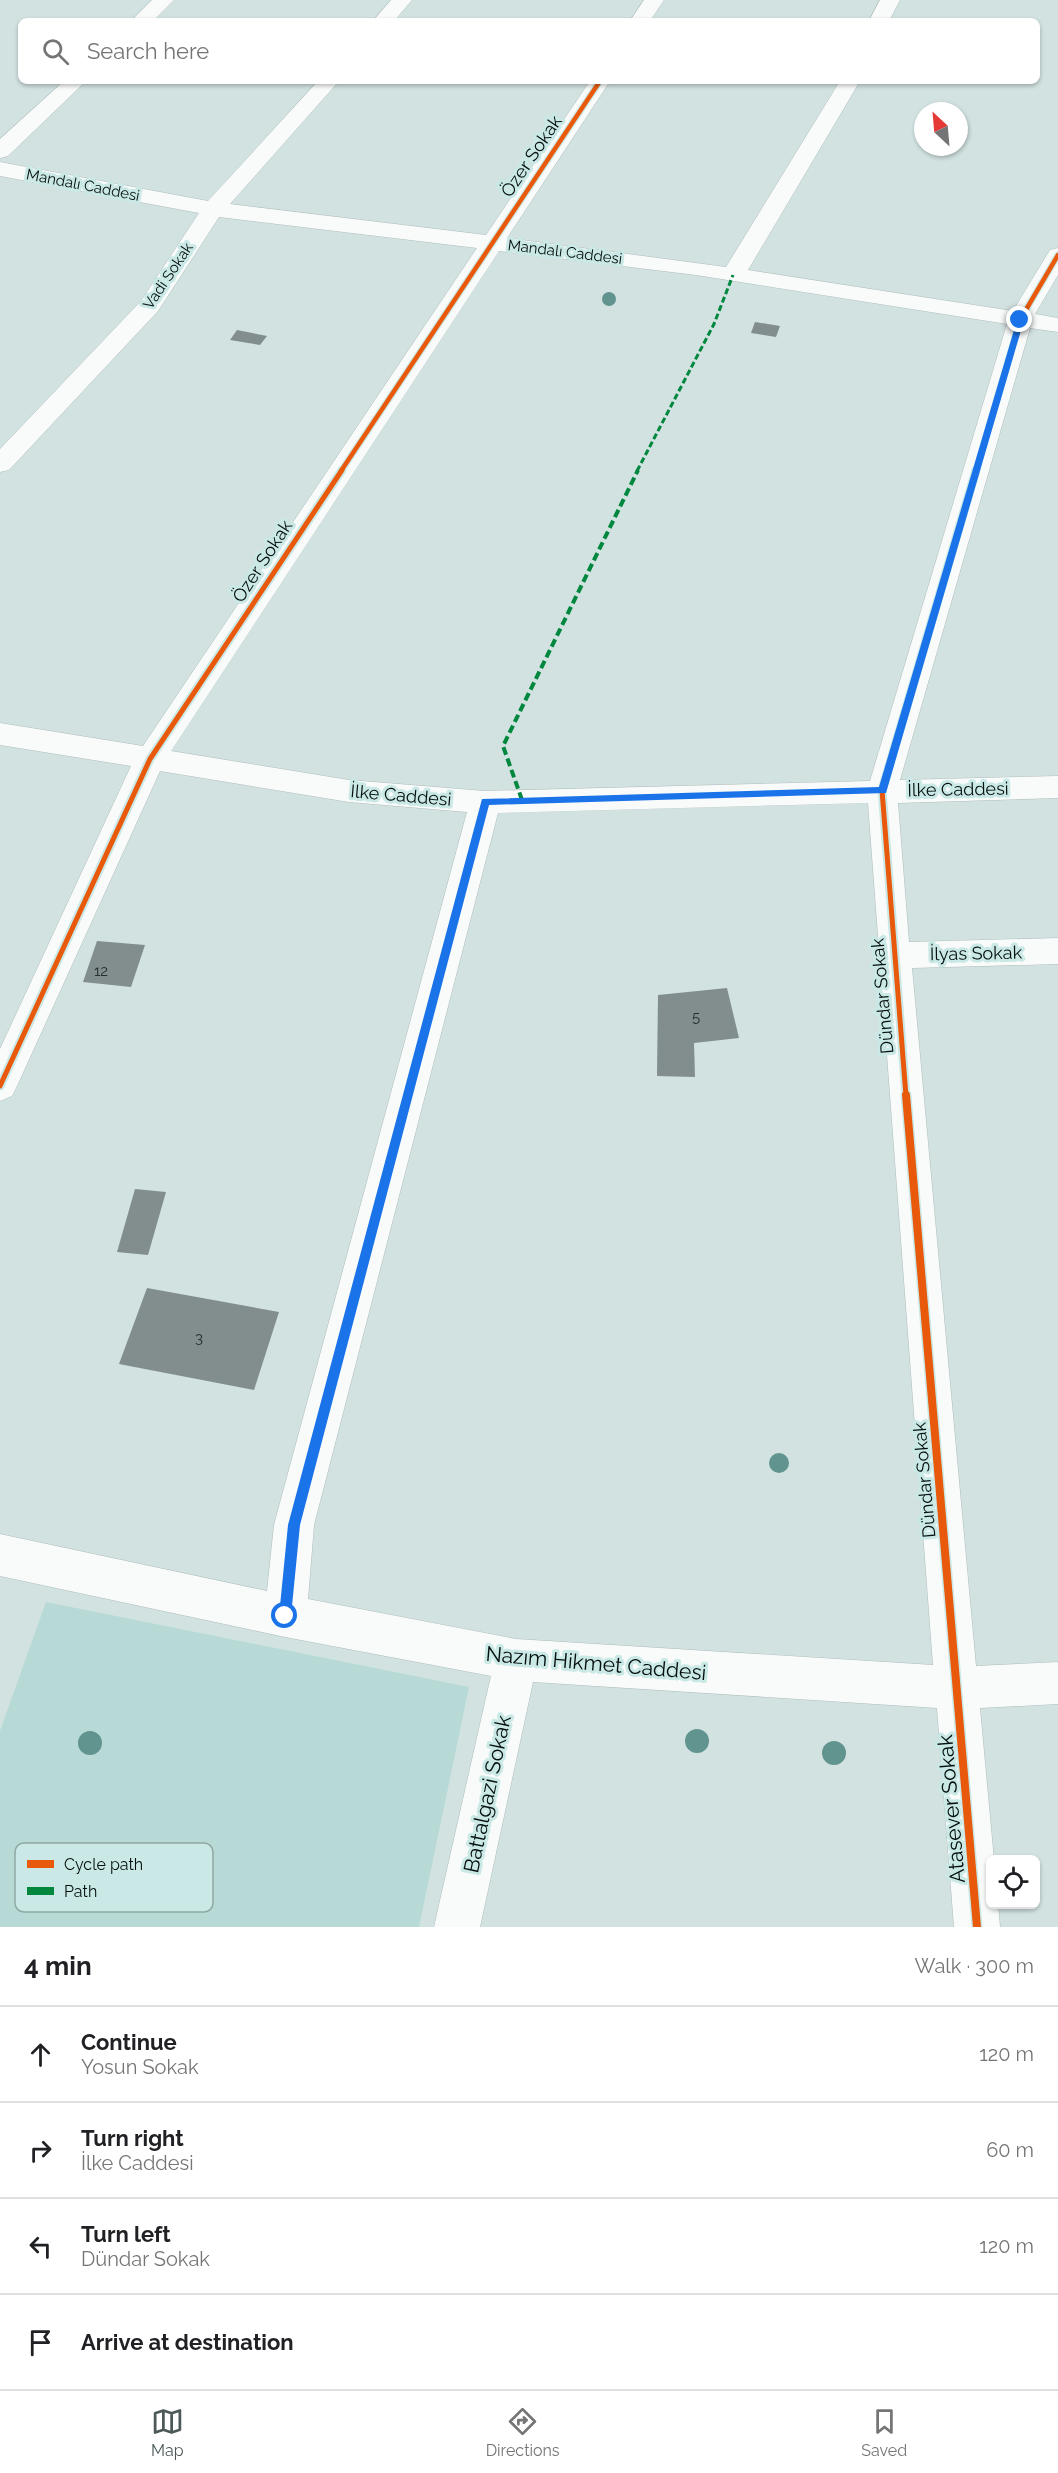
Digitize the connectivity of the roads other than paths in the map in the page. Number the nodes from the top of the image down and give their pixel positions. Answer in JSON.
{"nodes":[{"id":1,"x":402,"y":0,"type":"edge"},
{"id":2,"x":654,"y":0,"type":"edge"},
{"id":3,"x":890,"y":0,"type":"edge"},
{"id":4,"x":161,"y":3,"type":"edge"},
{"id":5,"x":140,"y":11,"type":"edge"},
{"id":6,"x":386,"y":18,"type":"edge"},
{"id":7,"x":642,"y":18,"type":"edge"},
{"id":8,"x":881,"y":18,"type":"edge"},
{"id":9,"x":73,"y":84,"type":"edge"},
{"id":10,"x":326,"y":84,"type":"edge"},
{"id":11,"x":598,"y":84,"type":"edge"},
{"id":12,"x":848,"y":84,"type":"edge"},
{"id":13,"x":0,"y":152,"type":"edge"},
{"id":14,"x":0,"y":169,"type":"edge"},
{"id":15,"x":213,"y":209,"type":"junction"},
{"id":16,"x":491,"y":243,"type":"junction"},
{"id":17,"x":1058,"y":255,"type":"edge"},
{"id":18,"x":733,"y":275,"type":"junction"},
{"id":19,"x":1020,"y":320,"type":"junction"},
{"id":20,"x":1058,"y":325,"type":"edge"},
{"id":21,"x":0,"y":464,"type":"edge"},
{"id":22,"x":0,"y":734,"type":"edge"},
{"id":23,"x":150,"y":759,"type":"junction"},
{"id":24,"x":1058,"y":787,"type":"edge"},
{"id":25,"x":882,"y":790,"type":"junction"},
{"id":26,"x":485,"y":802,"type":"junction"},
{"id":27,"x":1058,"y":951,"type":"edge"},
{"id":28,"x":894,"y":955,"type":"junction"},
{"id":29,"x":0,"y":1086,"type":"edge"},
{"id":30,"x":0,"y":1555,"type":"edge"},
{"id":31,"x":285,"y":1616,"type":"junction"},
{"id":32,"x":516,"y":1660,"type":"junction"},
{"id":33,"x":1058,"y":1683,"type":"edge"},
{"id":34,"x":957,"y":1688,"type":"junction"},
{"id":35,"x":457,"y":1927,"type":"edge"},
{"id":36,"x":977,"y":1927,"type":"edge"}],
"edges":[{"from":1,"to":6,"type":"street"},
{"from":2,"to":7,"type":"street"},
{"from":3,"to":8,"type":"street"},
{"from":4,"to":5,"type":"street"},
{"from":9,"to":13,"type":"street"},
{"from":10,"to":15,"type":"street","name":"Vadi Sokak"},
{"from":11,"to":16,"type":"street","name":"Özer Sokak"},
{"from":12,"to":18,"type":"street"},
{"from":14,"to":15,"type":"street","name":"Mandalı Caddesi"},
{"from":15,"to":16,"type":"street","name":"Mandalı Caddesi"},
{"from":15,"to":21,"type":"street","name":"Vadi Sokak"},
{"from":16,"to":18,"type":"street","name":"Mandalı Caddesi"},
{"from":16,"to":23,"type":"street","name":"Özer Sokak"},
{"from":17,"to":19,"type":"street","name":"Dündar Sokak"},
{"from":18,"to":19,"type":"street","name":"Mandalı Caddesi"},
{"from":19,"to":20,"type":"street","name":"Mandalı Caddesi"},
{"from":19,"to":25,"type":"street","name":"Dündar Sokak"},
{"from":22,"to":23,"type":"street","name":"İlke Caddesi"},
{"from":23,"to":26,"type":"street","name":"İlke Caddesi"},
{"from":23,"to":29,"type":"street","name":"Özer Sokak"},
{"from":24,"to":25,"type":"street","name":"İlke Caddesi"},
{"from":25,"to":26,"type":"street","name":"İlke Caddesi"},
{"from":25,"to":28,"type":"street","name":"Dündar Sokak"},
{"from":26,"to":31,"type":"street"},
{"from":27,"to":28,"type":"street","name":"İlyas Sokak"},
{"from":28,"to":34,"type":"street","name":"Dündar Sokak"},
{"from":30,"to":31,"type":"street","name":"Nazım Hikmet Caddesi"},
{"from":31,"to":32,"type":"street","name":"Nazım Hikmet Caddesi"},
{"from":32,"to":34,"type":"street","name":"Nazım Hikmet Caddesi"},
{"from":32,"to":35,"type":"street","name":"Battalgazi Sokak"},
{"from":33,"to":34,"type":"street","name":"Nazım Hikmet Caddesi"},
{"from":34,"to":36,"type":"street","name":"Atasever Sokak"}]}
